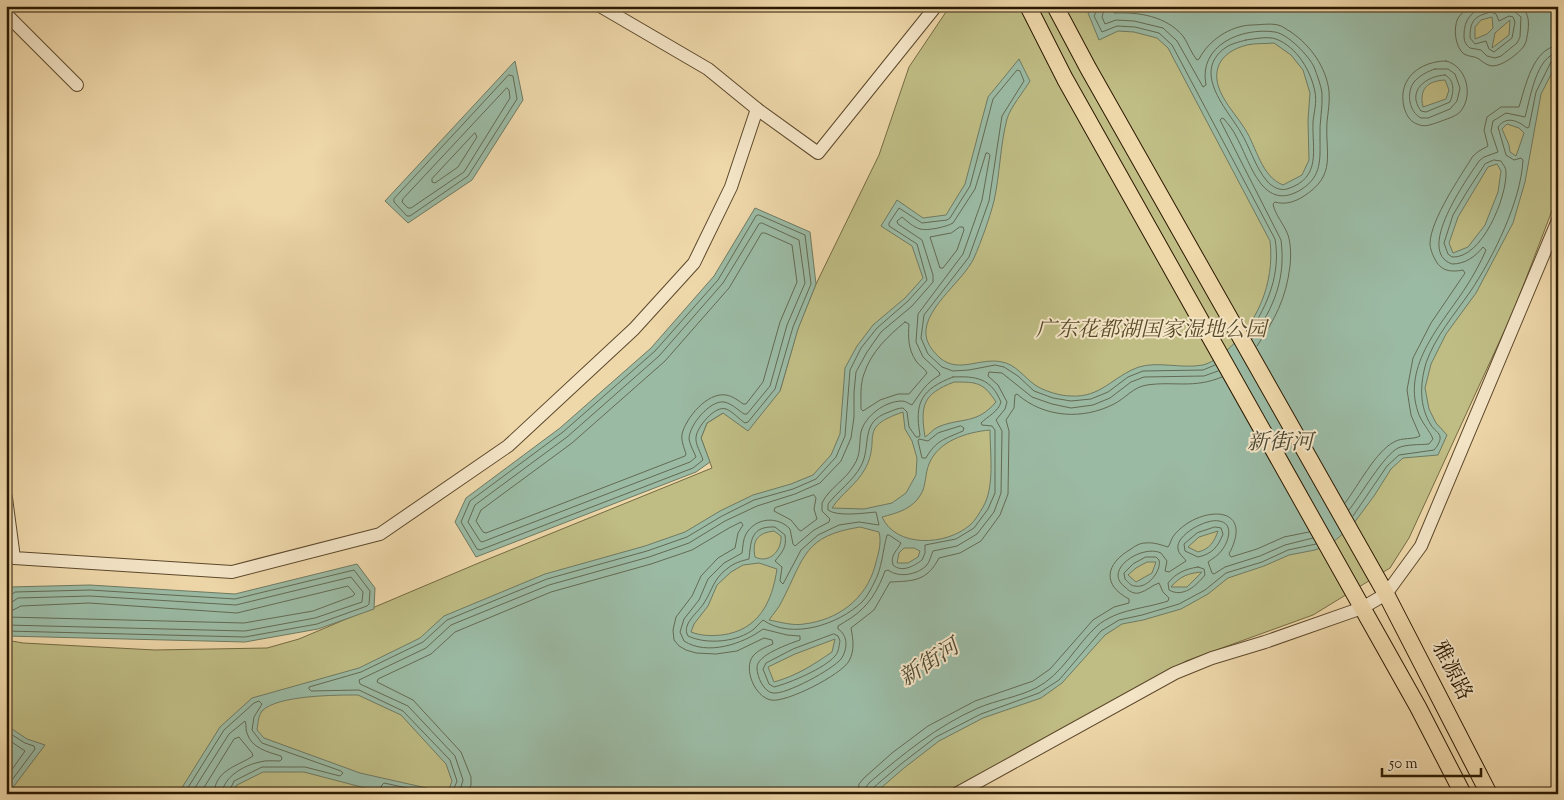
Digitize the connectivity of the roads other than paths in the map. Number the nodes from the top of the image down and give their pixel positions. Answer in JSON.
{"nodes":[{"id":1,"x":600,"y":6,"type":"edge"},
{"id":2,"x":936,"y":6,"type":"edge"},
{"id":3,"x":1028,"y":6,"type":"edge"},
{"id":4,"x":1058,"y":12,"type":"edge"},
{"id":5,"x":6,"y":14,"type":"edge"},
{"id":6,"x":77,"y":85,"type":"dead end"},
{"id":7,"x":757,"y":109,"type":"junction"},
{"id":8,"x":1558,"y":220,"type":"edge"},
{"id":9,"x":6,"y":498,"type":"edge"},
{"id":10,"x":1386,"y":594,"type":"junction"},
{"id":11,"x":1362,"y":608,"type":"junction"},
{"id":12,"x":956,"y":794,"type":"edge"},
{"id":13,"x":1463,"y":794,"type":"edge"},
{"id":14,"x":1489,"y":794,"type":"edge"}],
"edges":[{"from":1,"to":7,"type":"street"},
{"from":2,"to":7,"type":"street"},
{"from":3,"to":11,"type":"main road"},
{"from":4,"to":10,"type":"main road","name":"雅源路"},
{"from":5,"to":6,"type":"street"},
{"from":7,"to":9,"type":"street"},
{"from":8,"to":10,"type":"street"},
{"from":10,"to":11,"type":"street"},
{"from":10,"to":14,"type":"main road","name":"雅源路"},
{"from":11,"to":12,"type":"street"},
{"from":11,"to":13,"type":"main road"}]}
